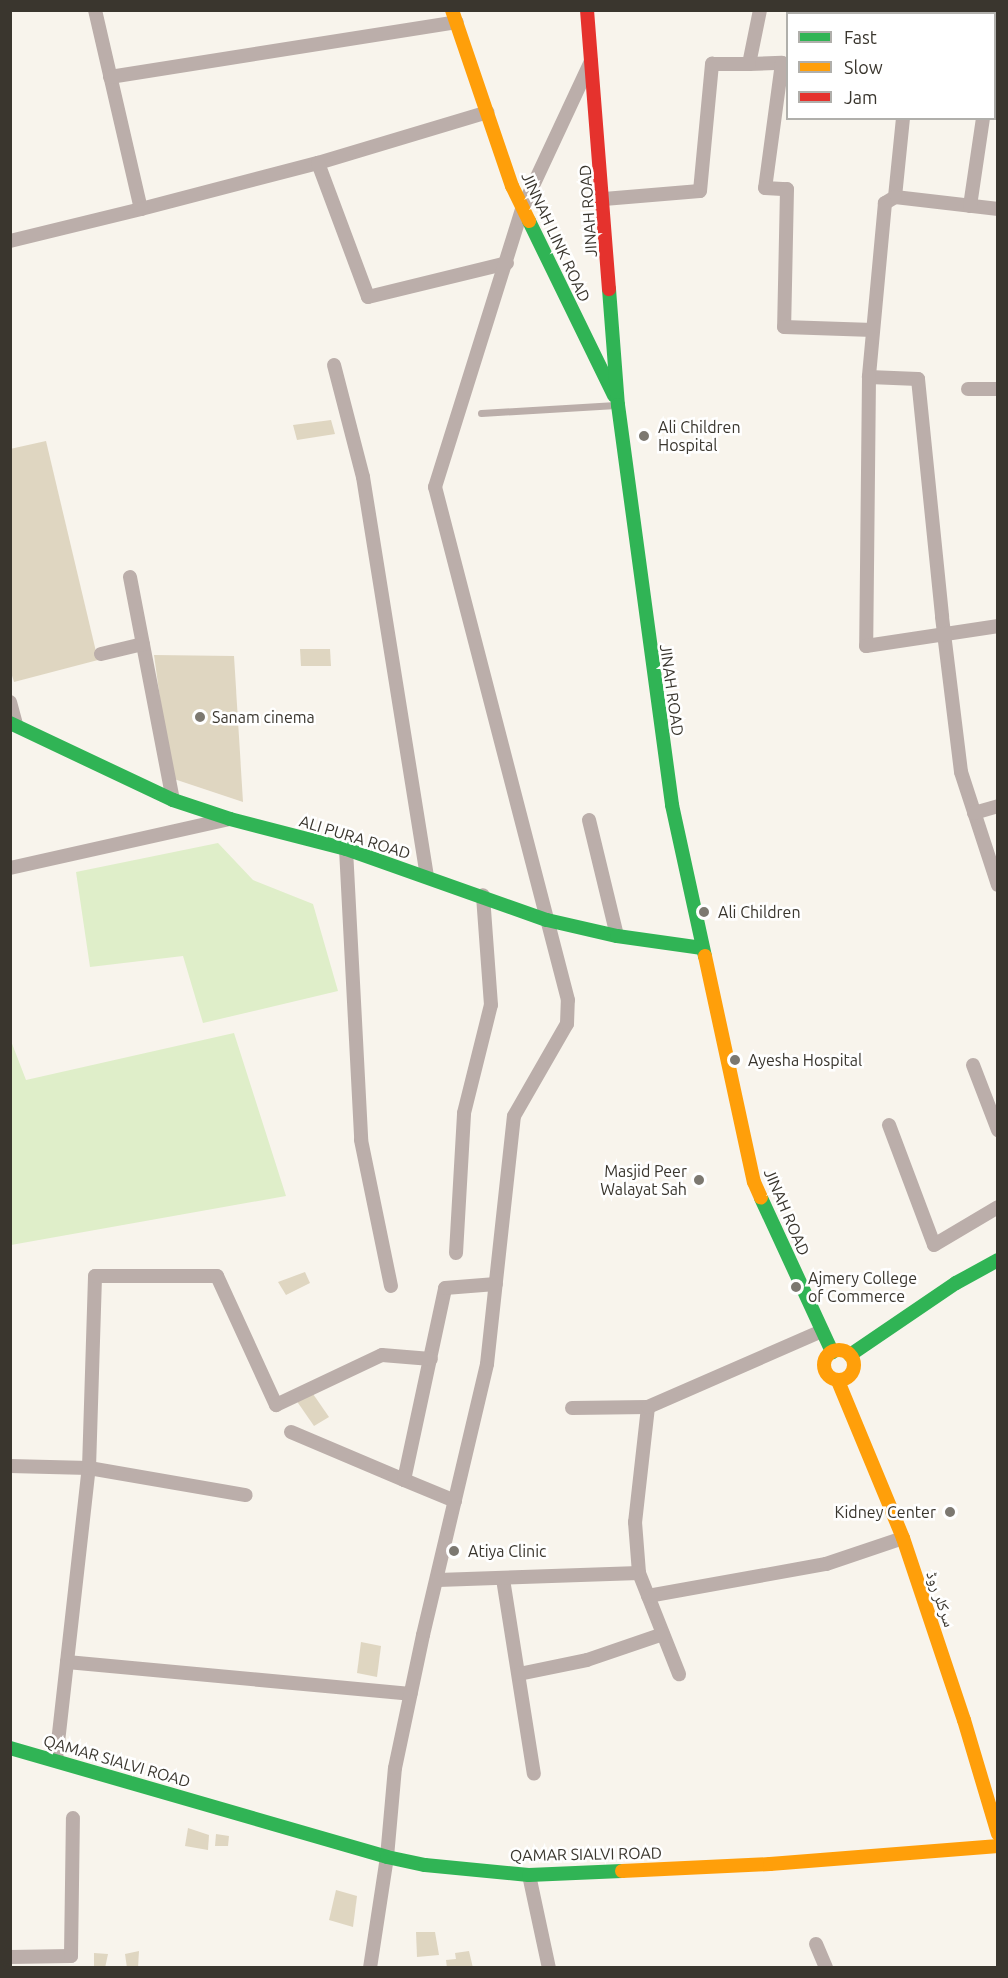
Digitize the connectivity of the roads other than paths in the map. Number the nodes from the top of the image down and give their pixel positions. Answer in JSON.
{"nodes":[{"id":1,"x":95,"y":10,"type":"edge"},
{"id":2,"x":587,"y":10,"type":"edge"},
{"id":3,"x":760,"y":10,"type":"edge"},
{"id":4,"x":454,"y":16,"type":"edge"},
{"id":5,"x":591,"y":60,"type":"junction"},
{"id":6,"x":749,"y":64,"type":"junction"},
{"id":7,"x":111,"y":77,"type":"junction"},
{"id":8,"x":488,"y":112,"type":"junction"},
{"id":9,"x":903,"y":120,"type":"edge"},
{"id":10,"x":983,"y":120,"type":"edge"},
{"id":11,"x":318,"y":163,"type":"junction"},
{"id":12,"x":896,"y":196,"type":"junction"},
{"id":13,"x":604,"y":199,"type":"junction"},
{"id":14,"x":970,"y":206,"type":"junction"},
{"id":15,"x":523,"y":207,"type":"junction"},
{"id":16,"x":998,"y":209,"type":"edge"},
{"id":17,"x":141,"y":210,"type":"junction"},
{"id":18,"x":10,"y":241,"type":"edge"},
{"id":19,"x":507,"y":263,"type":"junction"},
{"id":20,"x":873,"y":330,"type":"junction"},
{"id":21,"x":334,"y":365,"type":"dead end"},
{"id":22,"x":869,"y":376,"type":"junction"},
{"id":23,"x":968,"y":389,"type":"dead end"},
{"id":24,"x":998,"y":389,"type":"edge"},
{"id":25,"x":618,"y":405,"type":"junction"},
{"id":26,"x":481,"y":413,"type":"dead end"},
{"id":27,"x":130,"y":577,"type":"dead end"},
{"id":28,"x":998,"y":626,"type":"edge"},
{"id":29,"x":944,"y":633,"type":"junction"},
{"id":30,"x":143,"y":644,"type":"junction"},
{"id":31,"x":101,"y":654,"type":"dead end"},
{"id":32,"x":10,"y":702,"type":"edge"},
{"id":33,"x":14,"y":724,"type":"edge"},
{"id":34,"x":173,"y":800,"type":"junction"},
{"id":35,"x":998,"y":806,"type":"edge"},
{"id":36,"x":974,"y":813,"type":"junction"},
{"id":37,"x":230,"y":819,"type":"junction"},
{"id":38,"x":589,"y":820,"type":"dead end"},
{"id":39,"x":346,"y":849,"type":"junction"},
{"id":40,"x":10,"y":868,"type":"edge"},
{"id":41,"x":427,"y":877,"type":"junction"},
{"id":42,"x":998,"y":885,"type":"edge"},
{"id":43,"x":483,"y":895,"type":"junction"},
{"id":44,"x":547,"y":920,"type":"junction"},
{"id":45,"x":617,"y":936,"type":"junction"},
{"id":46,"x":702,"y":948,"type":"junction"},
{"id":47,"x":973,"y":1065,"type":"dead end"},
{"id":48,"x":889,"y":1125,"type":"dead end"},
{"id":49,"x":998,"y":1130,"type":"edge"},
{"id":50,"x":998,"y":1207,"type":"edge"},
{"id":51,"x":456,"y":1253,"type":"dead end"},
{"id":52,"x":998,"y":1260,"type":"edge"},
{"id":53,"x":496,"y":1284,"type":"junction"},
{"id":54,"x":391,"y":1286,"type":"dead end"},
{"id":55,"x":822,"y":1331,"type":"junction"},
{"id":56,"x":832,"y":1352,"type":"junction"},
{"id":57,"x":850,"y":1355,"type":"junction"},
{"id":58,"x":431,"y":1359,"type":"junction"},
{"id":59,"x":838,"y":1381,"type":"junction"},
{"id":60,"x":648,"y":1407,"type":"junction"},
{"id":61,"x":572,"y":1408,"type":"dead end"},
{"id":62,"x":291,"y":1432,"type":"dead end"},
{"id":63,"x":10,"y":1466,"type":"edge"},
{"id":64,"x":89,"y":1468,"type":"junction"},
{"id":65,"x":404,"y":1480,"type":"junction"},
{"id":66,"x":246,"y":1495,"type":"dead end"},
{"id":67,"x":456,"y":1501,"type":"junction"},
{"id":68,"x":903,"y":1538,"type":"junction"},
{"id":69,"x":639,"y":1573,"type":"junction"},
{"id":70,"x":503,"y":1579,"type":"junction"},
{"id":71,"x":438,"y":1580,"type":"junction"},
{"id":72,"x":648,"y":1596,"type":"junction"},
{"id":73,"x":663,"y":1634,"type":"junction"},
{"id":74,"x":68,"y":1662,"type":"junction"},
{"id":75,"x":519,"y":1674,"type":"junction"},
{"id":76,"x":679,"y":1674,"type":"dead end"},
{"id":77,"x":411,"y":1694,"type":"junction"},
{"id":78,"x":10,"y":1748,"type":"edge"},
{"id":79,"x":56,"y":1760,"type":"junction"},
{"id":80,"x":534,"y":1774,"type":"dead end"},
{"id":81,"x":73,"y":1818,"type":"dead end"},
{"id":82,"x":998,"y":1834,"type":"edge"},
{"id":83,"x":998,"y":1846,"type":"edge"},
{"id":84,"x":387,"y":1857,"type":"junction"},
{"id":85,"x":529,"y":1875,"type":"junction"},
{"id":86,"x":816,"y":1944,"type":"dead end"},
{"id":87,"x":10,"y":1957,"type":"edge"},
{"id":88,"x":370,"y":1968,"type":"edge"},
{"id":89,"x":549,"y":1968,"type":"edge"},
{"id":90,"x":826,"y":1968,"type":"edge"}],
"edges":[{"from":1,"to":7,"type":"street"},
{"from":2,"to":5,"type":"street","name":"JINAH ROAD"},
{"from":3,"to":6,"type":"street"},
{"from":4,"to":7,"type":"street"},
{"from":4,"to":8,"type":"street","name":"JINNAH LINK ROAD"},
{"from":5,"to":13,"type":"street","name":"JINAH ROAD"},
{"from":5,"to":15,"type":"street"},
{"from":6,"to":13,"type":"street"},
{"from":6,"to":20,"type":"street"},
{"from":7,"to":17,"type":"street"},
{"from":8,"to":11,"type":"street"},
{"from":8,"to":15,"type":"street","name":"JINNAH LINK ROAD"},
{"from":9,"to":12,"type":"street"},
{"from":10,"to":14,"type":"street"},
{"from":11,"to":17,"type":"street"},
{"from":11,"to":19,"type":"street"},
{"from":12,"to":14,"type":"street"},
{"from":12,"to":20,"type":"street"},
{"from":13,"to":25,"type":"street","name":"JINAH ROAD"},
{"from":14,"to":16,"type":"street"},
{"from":15,"to":19,"type":"street"},
{"from":15,"to":25,"type":"street","name":"JINNAH LINK ROAD"},
{"from":17,"to":18,"type":"street"},
{"from":19,"to":44,"type":"street"},
{"from":20,"to":22,"type":"street"},
{"from":21,"to":41,"type":"street"},
{"from":22,"to":29,"type":"street"},
{"from":22,"to":29,"type":"street"},
{"from":23,"to":24,"type":"street"},
{"from":25,"to":26,"type":"lane"},
{"from":25,"to":46,"type":"street","name":"JINAH ROAD"},
{"from":27,"to":30,"type":"street"},
{"from":28,"to":29,"type":"street"},
{"from":29,"to":36,"type":"street"},
{"from":30,"to":31,"type":"street"},
{"from":30,"to":34,"type":"street"},
{"from":32,"to":33,"type":"street"},
{"from":33,"to":34,"type":"street","name":"ALI PURA ROAD"},
{"from":34,"to":37,"type":"street","name":"ALI PURA ROAD"},
{"from":35,"to":36,"type":"street"},
{"from":36,"to":42,"type":"street"},
{"from":37,"to":39,"type":"street","name":"ALI PURA ROAD"},
{"from":37,"to":40,"type":"street"},
{"from":38,"to":45,"type":"street"},
{"from":39,"to":41,"type":"street","name":"ALI PURA ROAD"},
{"from":39,"to":54,"type":"street"},
{"from":41,"to":43,"type":"street","name":"ALI PURA ROAD"},
{"from":43,"to":44,"type":"street","name":"ALI PURA ROAD"},
{"from":43,"to":51,"type":"street"},
{"from":44,"to":45,"type":"street","name":"ALI PURA ROAD"},
{"from":44,"to":53,"type":"street"},
{"from":45,"to":46,"type":"street","name":"ALI PURA ROAD"},
{"from":46,"to":55,"type":"street","name":"JINAH ROAD"},
{"from":47,"to":49,"type":"street"},
{"from":48,"to":50,"type":"street"},
{"from":52,"to":57,"type":"street"},
{"from":53,"to":58,"type":"street"},
{"from":53,"to":67,"type":"street"},
{"from":55,"to":56,"type":"street","name":"JINAH ROAD"},
{"from":55,"to":60,"type":"street"},
{"from":56,"to":57,"type":"street"},
{"from":56,"to":59,"type":"street"},
{"from":57,"to":59,"type":"street"},
{"from":58,"to":64,"type":"street"},
{"from":58,"to":65,"type":"street"},
{"from":59,"to":68,"type":"street","name":"سرکلر روڈ"},
{"from":60,"to":61,"type":"street"},
{"from":60,"to":69,"type":"street"},
{"from":62,"to":65,"type":"street"},
{"from":63,"to":64,"type":"street"},
{"from":64,"to":66,"type":"street"},
{"from":64,"to":74,"type":"street"},
{"from":65,"to":67,"type":"street"},
{"from":67,"to":71,"type":"street"},
{"from":68,"to":72,"type":"street"},
{"from":68,"to":82,"type":"street","name":"سرکلر روڈ"},
{"from":69,"to":70,"type":"street"},
{"from":69,"to":72,"type":"street"},
{"from":70,"to":71,"type":"street"},
{"from":70,"to":75,"type":"street"},
{"from":71,"to":77,"type":"street"},
{"from":72,"to":73,"type":"street"},
{"from":73,"to":75,"type":"street"},
{"from":73,"to":76,"type":"street"},
{"from":74,"to":77,"type":"street"},
{"from":74,"to":79,"type":"street"},
{"from":75,"to":80,"type":"street"},
{"from":77,"to":84,"type":"street"},
{"from":78,"to":79,"type":"street","name":"QAMAR SIALVI ROAD"},
{"from":79,"to":84,"type":"street","name":"QAMAR SIALVI ROAD"},
{"from":81,"to":87,"type":"street"},
{"from":83,"to":85,"type":"street","name":"QAMAR SIALVI ROAD"},
{"from":84,"to":85,"type":"street","name":"QAMAR SIALVI ROAD"},
{"from":84,"to":88,"type":"street"},
{"from":85,"to":89,"type":"street"},
{"from":86,"to":90,"type":"street"}]}
